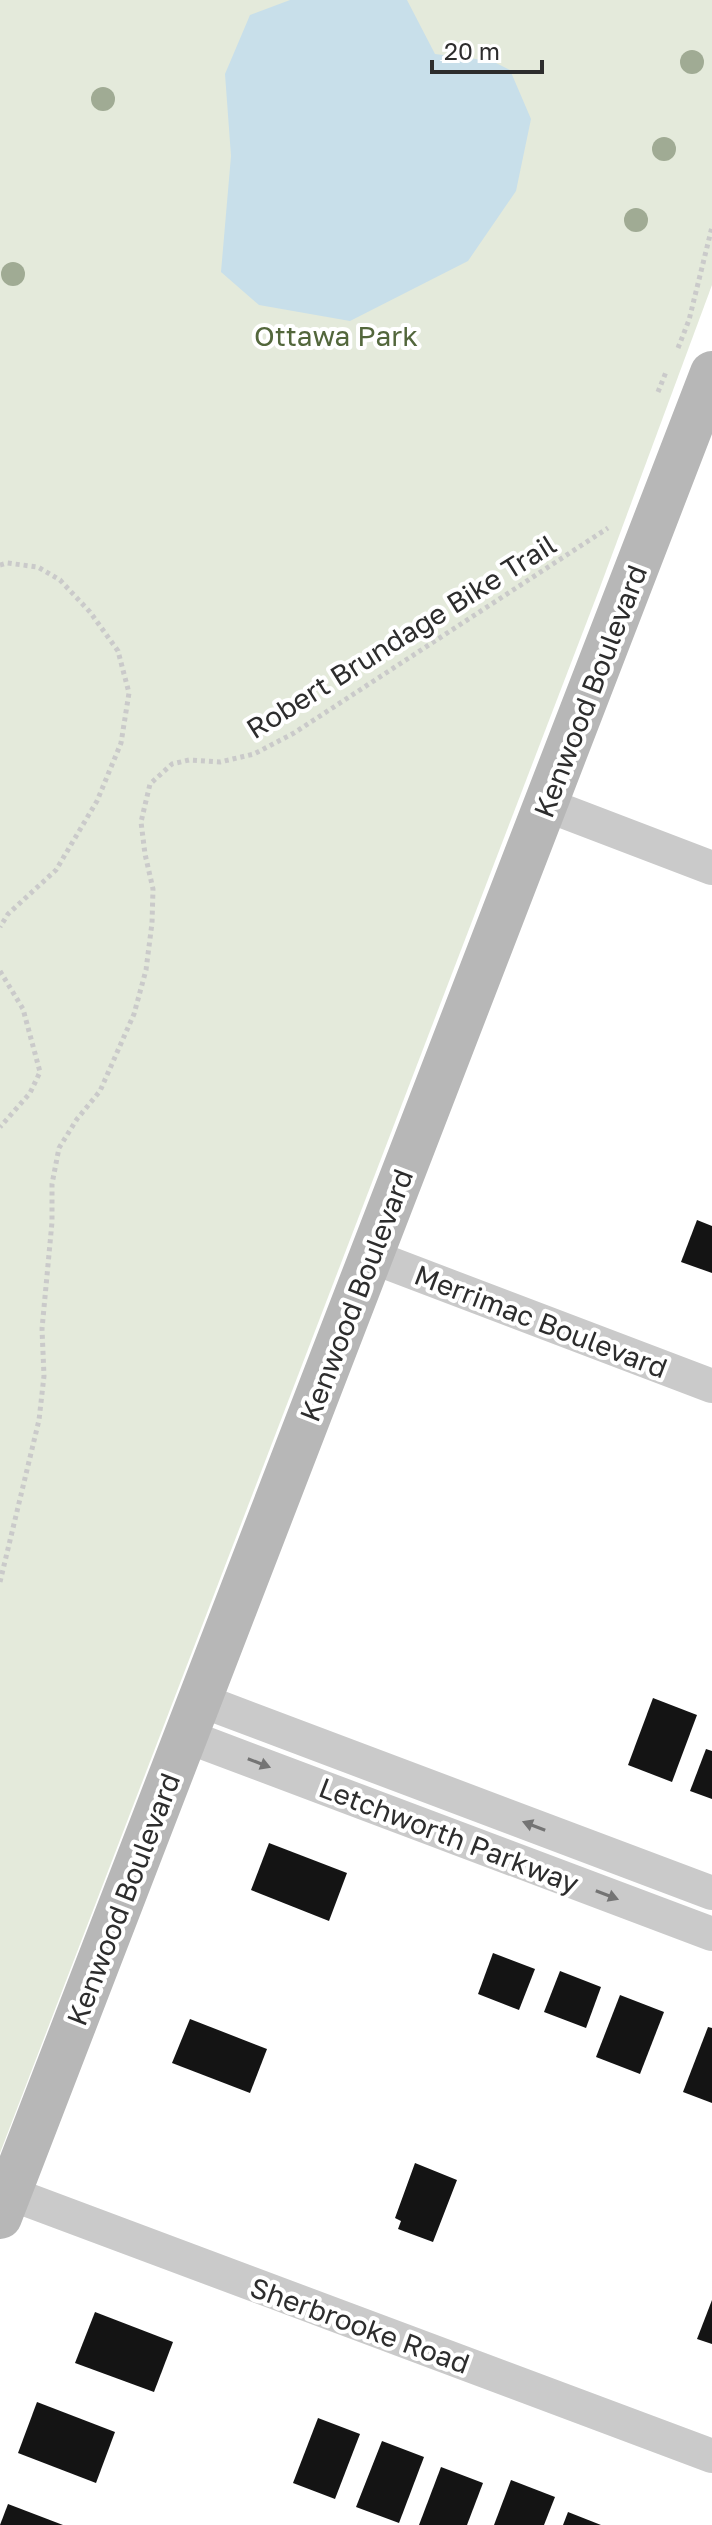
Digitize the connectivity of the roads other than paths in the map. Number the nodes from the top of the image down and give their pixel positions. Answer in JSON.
{"nodes":[{"id":1,"x":692,"y":366,"type":"edge"},
{"id":2,"x":547,"y":805,"type":"junction"},
{"id":3,"x":712,"y":868,"type":"edge"},
{"id":4,"x":370,"y":1256,"type":"junction"},
{"id":5,"x":712,"y":1386,"type":"edge"},
{"id":6,"x":193,"y":1718,"type":"junction"},
{"id":7,"x":712,"y":1893,"type":"edge"},
{"id":8,"x":712,"y":1934,"type":"edge"},
{"id":9,"x":4,"y":2205,"type":"edge"},
{"id":10,"x":712,"y":2456,"type":"edge"}],
"edges":[{"from":1,"to":2,"type":"street","name":"Kenwood Boulevard"},
{"from":2,"to":3,"type":"street"},
{"from":2,"to":4,"type":"street","name":"Kenwood Boulevard"},
{"from":4,"to":5,"type":"street","name":"Merrimac Boulevard"},
{"from":4,"to":6,"type":"street","name":"Kenwood Boulevard"},
{"from":7,"to":6,"type":"street","name":"Letchworth Parkway","one_way":true},
{"from":6,"to":8,"type":"street","name":"Letchworth Parkway","one_way":true},
{"from":6,"to":9,"type":"street","name":"Kenwood Boulevard"},
{"from":9,"to":10,"type":"street","name":"Sherbrooke Road"}]}
